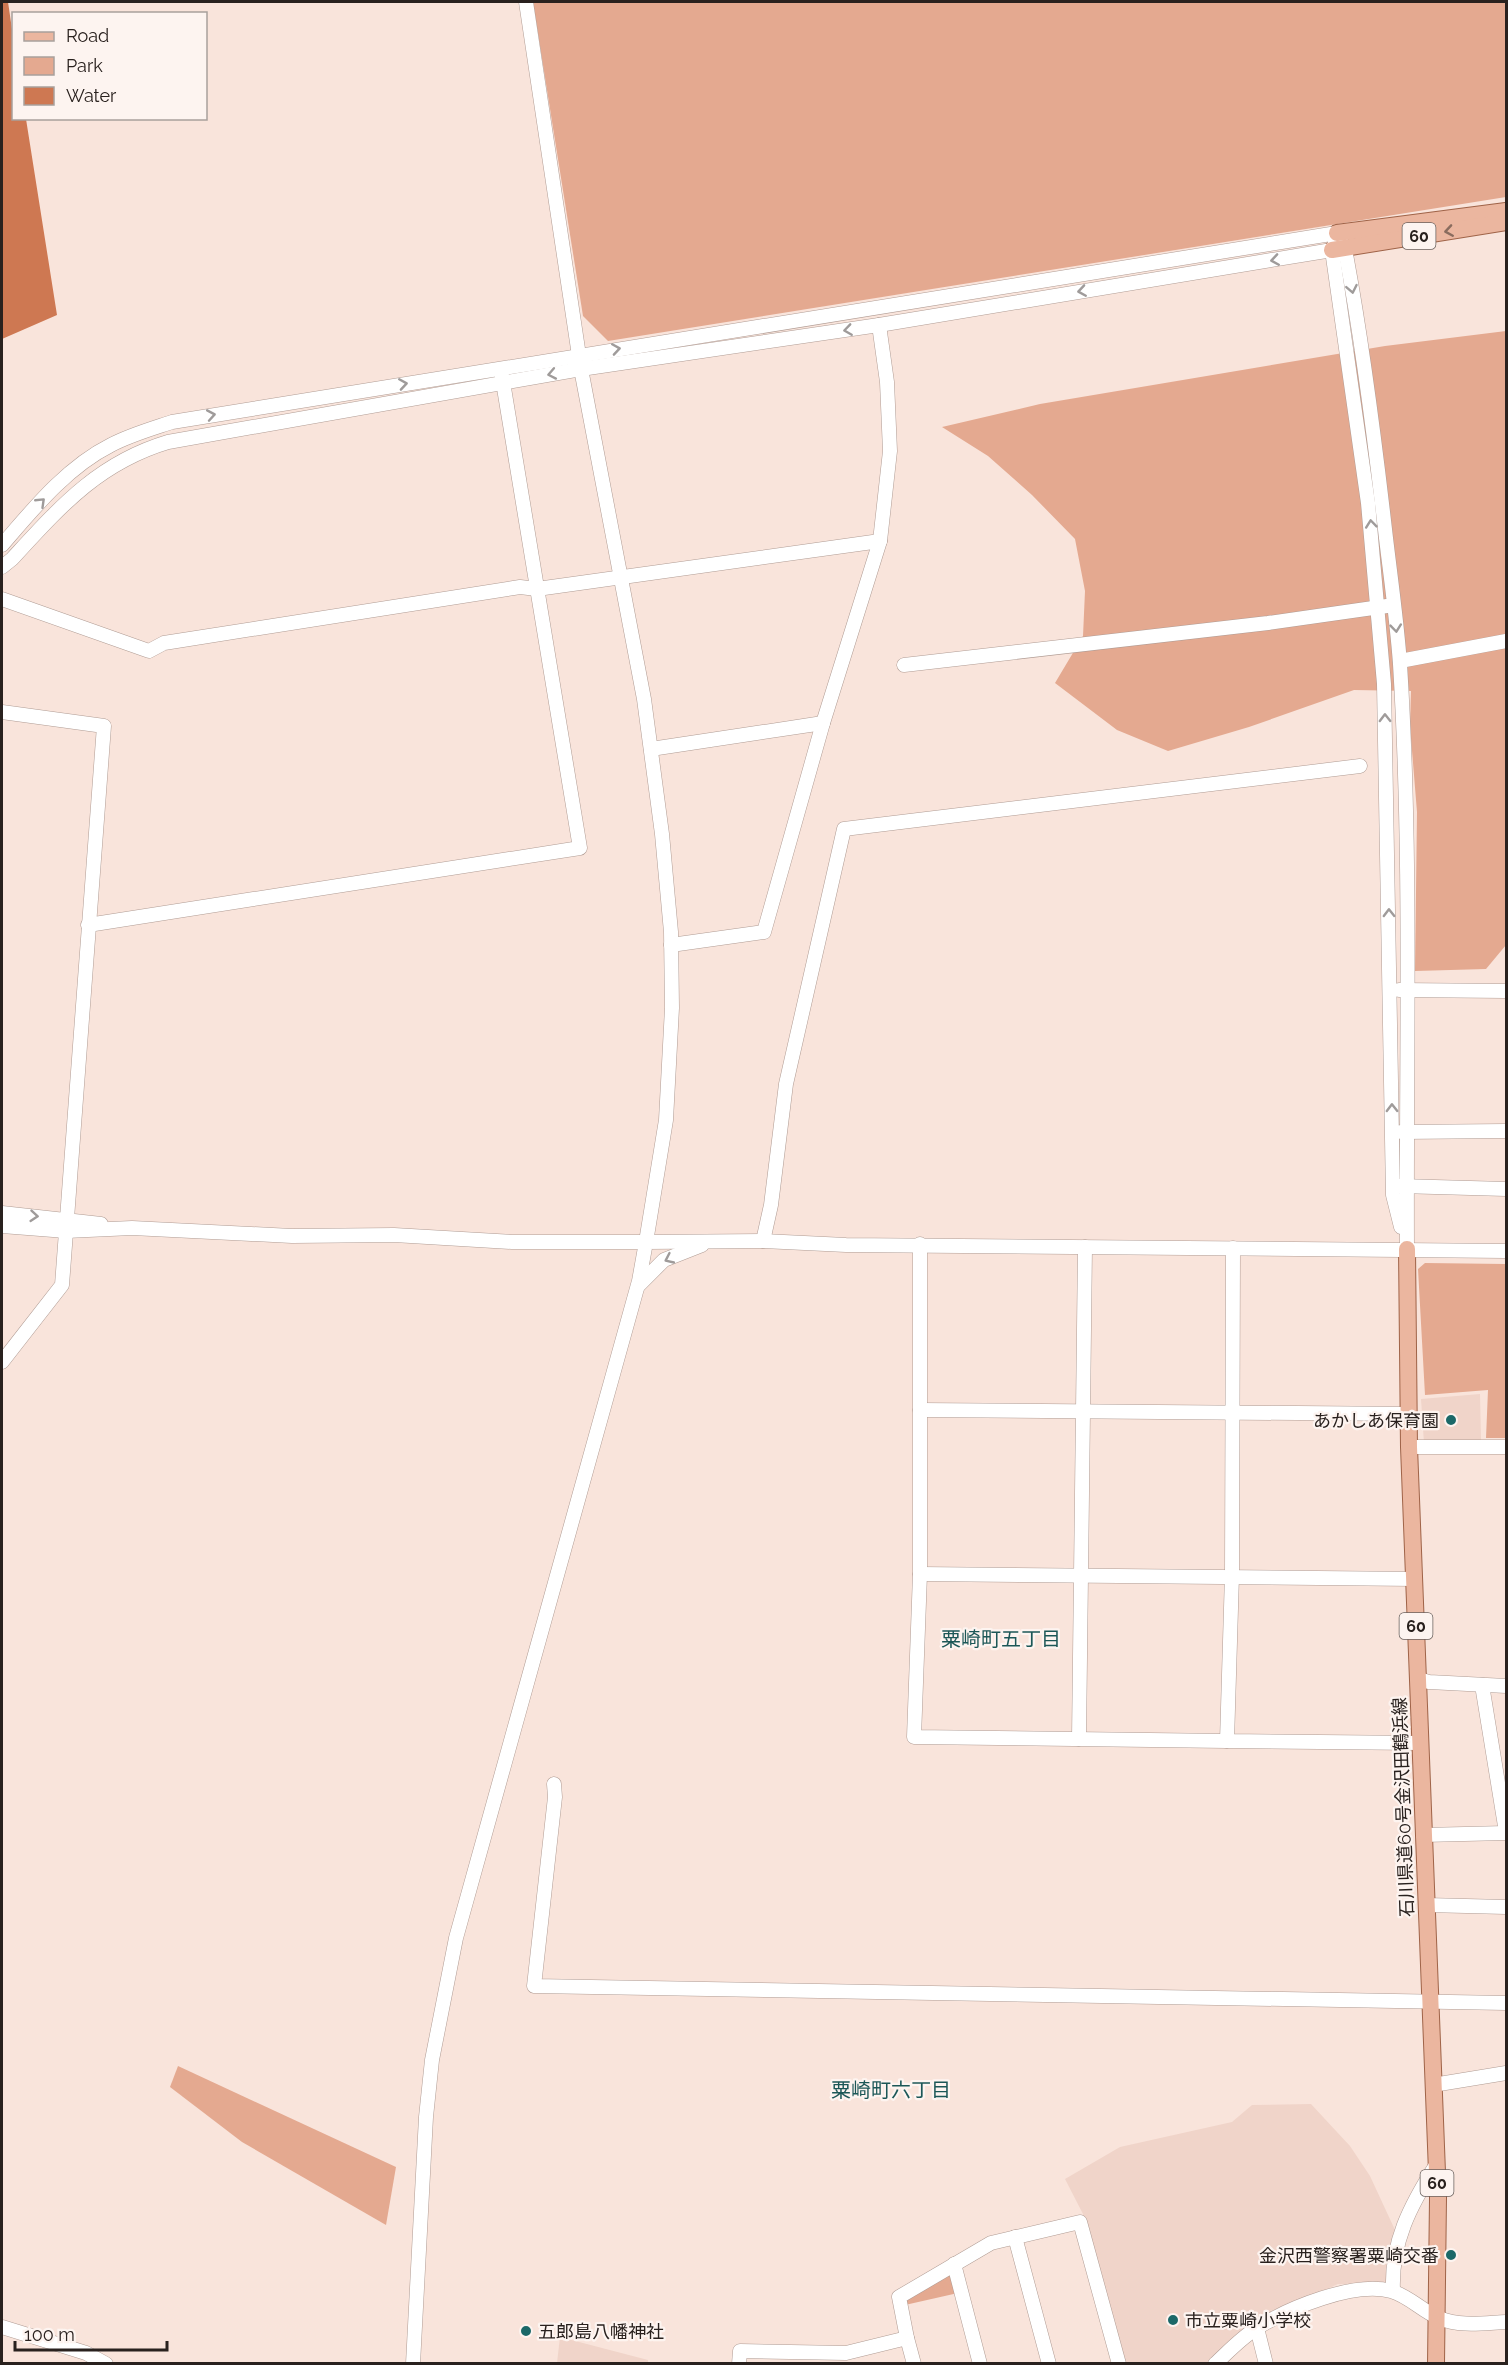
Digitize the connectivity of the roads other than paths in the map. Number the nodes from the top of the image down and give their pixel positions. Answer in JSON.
{"nodes":[{"id":1,"x":526,"y":2,"type":"edge"},
{"id":2,"x":1506,"y":211,"type":"edge"},
{"id":3,"x":1506,"y":222,"type":"edge"},
{"id":4,"x":1338,"y":244,"type":"junction"},
{"id":5,"x":879,"y":325,"type":"junction"},
{"id":6,"x":579,"y":354,"type":"junction"},
{"id":7,"x":581,"y":369,"type":"junction"},
{"id":8,"x":502,"y":377,"type":"junction"},
{"id":9,"x":880,"y":541,"type":"junction"},
{"id":10,"x":2,"y":545,"type":"edge"},
{"id":11,"x":2,"y":567,"type":"edge"},
{"id":12,"x":620,"y":575,"type":"junction"},
{"id":13,"x":537,"y":589,"type":"junction"},
{"id":14,"x":2,"y":599,"type":"edge"},
{"id":15,"x":1394,"y":605,"type":"junction"},
{"id":16,"x":1379,"y":608,"type":"junction"},
{"id":17,"x":1506,"y":641,"type":"edge"},
{"id":18,"x":1400,"y":662,"type":"junction"},
{"id":19,"x":904,"y":665,"type":"dead end"},
{"id":20,"x":2,"y":712,"type":"edge"},
{"id":21,"x":823,"y":723,"type":"junction"},
{"id":22,"x":651,"y":749,"type":"junction"},
{"id":23,"x":1359,"y":766,"type":"dead end"},
{"id":24,"x":88,"y":925,"type":"junction"},
{"id":25,"x":671,"y":945,"type":"junction"},
{"id":26,"x":1407,"y":989,"type":"junction"},
{"id":27,"x":1391,"y":990,"type":"junction"},
{"id":28,"x":1506,"y":991,"type":"edge"},
{"id":29,"x":1409,"y":1131,"type":"junction"},
{"id":30,"x":1506,"y":1131,"type":"edge"},
{"id":31,"x":1393,"y":1132,"type":"junction"},
{"id":32,"x":1400,"y":1186,"type":"junction"},
{"id":33,"x":1506,"y":1189,"type":"edge"},
{"id":34,"x":2,"y":1213,"type":"edge"},
{"id":35,"x":67,"y":1225,"type":"junction"},
{"id":36,"x":2,"y":1226,"type":"edge"},
{"id":37,"x":763,"y":1241,"type":"junction"},
{"id":38,"x":646,"y":1242,"type":"junction"},
{"id":39,"x":710,"y":1242,"type":"junction"},
{"id":40,"x":920,"y":1244,"type":"junction"},
{"id":41,"x":1085,"y":1247,"type":"junction"},
{"id":42,"x":1233,"y":1248,"type":"junction"},
{"id":43,"x":1407,"y":1249,"type":"junction"},
{"id":44,"x":1506,"y":1251,"type":"edge"},
{"id":45,"x":637,"y":1288,"type":"junction"},
{"id":46,"x":2,"y":1362,"type":"edge"},
{"id":47,"x":920,"y":1410,"type":"junction"},
{"id":48,"x":1082,"y":1412,"type":"junction"},
{"id":49,"x":1232,"y":1412,"type":"junction"},
{"id":50,"x":1409,"y":1414,"type":"junction"},
{"id":51,"x":1409,"y":1447,"type":"junction"},
{"id":52,"x":1506,"y":1447,"type":"edge"},
{"id":53,"x":920,"y":1574,"type":"junction"},
{"id":54,"x":1081,"y":1575,"type":"junction"},
{"id":55,"x":1232,"y":1575,"type":"junction"},
{"id":56,"x":1415,"y":1579,"type":"junction"},
{"id":57,"x":1418,"y":1679,"type":"junction"},
{"id":58,"x":1482,"y":1685,"type":"junction"},
{"id":59,"x":1506,"y":1686,"type":"edge"},
{"id":60,"x":1079,"y":1739,"type":"junction"},
{"id":61,"x":1227,"y":1741,"type":"junction"},
{"id":62,"x":1420,"y":1743,"type":"junction"},
{"id":63,"x":554,"y":1784,"type":"dead end"},
{"id":64,"x":1506,"y":1833,"type":"edge"},
{"id":65,"x":1423,"y":1835,"type":"junction"},
{"id":66,"x":1426,"y":1905,"type":"junction"},
{"id":67,"x":1506,"y":1907,"type":"edge"},
{"id":68,"x":1506,"y":2003,"type":"edge"},
{"id":69,"x":1429,"y":2004,"type":"junction"},
{"id":70,"x":1506,"y":2073,"type":"edge"},
{"id":71,"x":1433,"y":2085,"type":"junction"},
{"id":72,"x":1436,"y":2165,"type":"junction"},
{"id":73,"x":1015,"y":2237,"type":"junction"},
{"id":74,"x":954,"y":2264,"type":"junction"},
{"id":75,"x":1393,"y":2291,"type":"junction"},
{"id":76,"x":1438,"y":2318,"type":"junction"},
{"id":77,"x":1506,"y":2322,"type":"edge"},
{"id":78,"x":2,"y":2327,"type":"edge"},
{"id":79,"x":1257,"y":2328,"type":"junction"},
{"id":80,"x":908,"y":2338,"type":"junction"},
{"id":81,"x":106,"y":2364,"type":"edge"},
{"id":82,"x":413,"y":2364,"type":"edge"},
{"id":83,"x":740,"y":2364,"type":"edge"},
{"id":84,"x":914,"y":2364,"type":"edge"},
{"id":85,"x":980,"y":2364,"type":"edge"},
{"id":86,"x":1049,"y":2364,"type":"edge"},
{"id":87,"x":1119,"y":2364,"type":"edge"},
{"id":88,"x":1215,"y":2364,"type":"edge"},
{"id":89,"x":1266,"y":2364,"type":"edge"},
{"id":90,"x":1436,"y":2364,"type":"edge"}],
"edges":[{"from":1,"to":6,"type":"street"},
{"from":2,"to":4,"type":"main road","number":"60"},
{"from":3,"to":4,"type":"main road","number":"60","one_way":true},
{"from":4,"to":5,"type":"street","one_way":true},
{"from":6,"to":4,"type":"street","one_way":true},
{"from":4,"to":15,"type":"street","one_way":true},
{"from":16,"to":4,"type":"street","one_way":true},
{"from":5,"to":7,"type":"street","one_way":true},
{"from":5,"to":9,"type":"street"},
{"from":6,"to":7,"type":"street"},
{"from":6,"to":8,"type":"street"},
{"from":7,"to":8,"type":"street","one_way":true},
{"from":7,"to":12,"type":"street"},
{"from":10,"to":8,"type":"street","one_way":true},
{"from":8,"to":11,"type":"street"},
{"from":8,"to":13,"type":"street"},
{"from":9,"to":12,"type":"street"},
{"from":9,"to":21,"type":"street"},
{"from":12,"to":13,"type":"street"},
{"from":12,"to":22,"type":"street"},
{"from":13,"to":14,"type":"street"},
{"from":13,"to":24,"type":"street"},
{"from":15,"to":16,"type":"street"},
{"from":15,"to":18,"type":"street","one_way":true},
{"from":16,"to":19,"type":"street"},
{"from":27,"to":16,"type":"street","one_way":true},
{"from":17,"to":18,"type":"street"},
{"from":18,"to":26,"type":"street"},
{"from":20,"to":24,"type":"street"},
{"from":21,"to":22,"type":"street"},
{"from":21,"to":25,"type":"street"},
{"from":22,"to":25,"type":"street"},
{"from":23,"to":37,"type":"street"},
{"from":24,"to":35,"type":"street"},
{"from":25,"to":38,"type":"street"},
{"from":26,"to":27,"type":"street"},
{"from":26,"to":28,"type":"street"},
{"from":26,"to":29,"type":"street"},
{"from":31,"to":27,"type":"street","one_way":true},
{"from":29,"to":30,"type":"street"},
{"from":29,"to":31,"type":"street"},
{"from":29,"to":32,"type":"street"},
{"from":31,"to":32,"type":"street"},
{"from":32,"to":33,"type":"street"},
{"from":32,"to":43,"type":"street"},
{"from":34,"to":35,"type":"street","one_way":true},
{"from":35,"to":36,"type":"street"},
{"from":35,"to":38,"type":"street"},
{"from":35,"to":46,"type":"street"},
{"from":37,"to":39,"type":"street"},
{"from":37,"to":40,"type":"street"},
{"from":38,"to":39,"type":"street"},
{"from":38,"to":45,"type":"street"},
{"from":39,"to":45,"type":"street","one_way":true},
{"from":40,"to":41,"type":"street"},
{"from":40,"to":47,"type":"street"},
{"from":41,"to":42,"type":"street"},
{"from":41,"to":48,"type":"street"},
{"from":42,"to":43,"type":"street"},
{"from":42,"to":49,"type":"street"},
{"from":43,"to":44,"type":"street"},
{"from":43,"to":50,"type":"main road","name":"石川県道60号金沢田鶴浜線","number":"60"},
{"from":45,"to":82,"type":"street"},
{"from":47,"to":48,"type":"street"},
{"from":47,"to":53,"type":"street"},
{"from":48,"to":49,"type":"street"},
{"from":48,"to":54,"type":"street"},
{"from":49,"to":50,"type":"street"},
{"from":49,"to":55,"type":"street"},
{"from":50,"to":51,"type":"main road","name":"石川県道60号金沢田鶴浜線","number":"60"},
{"from":51,"to":52,"type":"street"},
{"from":51,"to":56,"type":"main road","name":"石川県道60号金沢田鶴浜線","number":"60"},
{"from":53,"to":54,"type":"street"},
{"from":53,"to":60,"type":"street"},
{"from":54,"to":55,"type":"street"},
{"from":54,"to":60,"type":"street"},
{"from":55,"to":56,"type":"street"},
{"from":55,"to":61,"type":"street"},
{"from":56,"to":57,"type":"main road","name":"石川県道60号金沢田鶴浜線","number":"60"},
{"from":57,"to":58,"type":"street"},
{"from":57,"to":62,"type":"main road","name":"石川県道60号金沢田鶴浜線","number":"60"},
{"from":58,"to":59,"type":"street"},
{"from":58,"to":64,"type":"street"},
{"from":60,"to":61,"type":"street"},
{"from":61,"to":62,"type":"street"},
{"from":62,"to":65,"type":"main road","name":"石川県道60号金沢田鶴浜線","number":"60"},
{"from":63,"to":69,"type":"street"},
{"from":64,"to":65,"type":"street"},
{"from":65,"to":66,"type":"main road","name":"石川県道60号金沢田鶴浜線","number":"60"},
{"from":66,"to":67,"type":"street"},
{"from":66,"to":69,"type":"main road","name":"石川県道60号金沢田鶴浜線","number":"60"},
{"from":68,"to":69,"type":"street"},
{"from":69,"to":71,"type":"main road","name":"石川県道60号金沢田鶴浜線","number":"60"},
{"from":70,"to":71,"type":"street"},
{"from":71,"to":72,"type":"main road","name":"石川県道60号金沢田鶴浜線","number":"60"},
{"from":72,"to":75,"type":"street"},
{"from":72,"to":76,"type":"main road","name":"石川県道60号金沢田鶴浜線","number":"60"},
{"from":73,"to":74,"type":"street"},
{"from":73,"to":86,"type":"street"},
{"from":73,"to":87,"type":"street"},
{"from":74,"to":80,"type":"street"},
{"from":74,"to":85,"type":"street"},
{"from":75,"to":76,"type":"street"},
{"from":75,"to":79,"type":"street"},
{"from":76,"to":77,"type":"street"},
{"from":76,"to":90,"type":"main road","name":"石川県道60号金沢田鶴浜線","number":"60"},
{"from":78,"to":81,"type":"street"},
{"from":79,"to":88,"type":"street"},
{"from":79,"to":89,"type":"street"},
{"from":80,"to":83,"type":"street"},
{"from":80,"to":84,"type":"street"}]}
